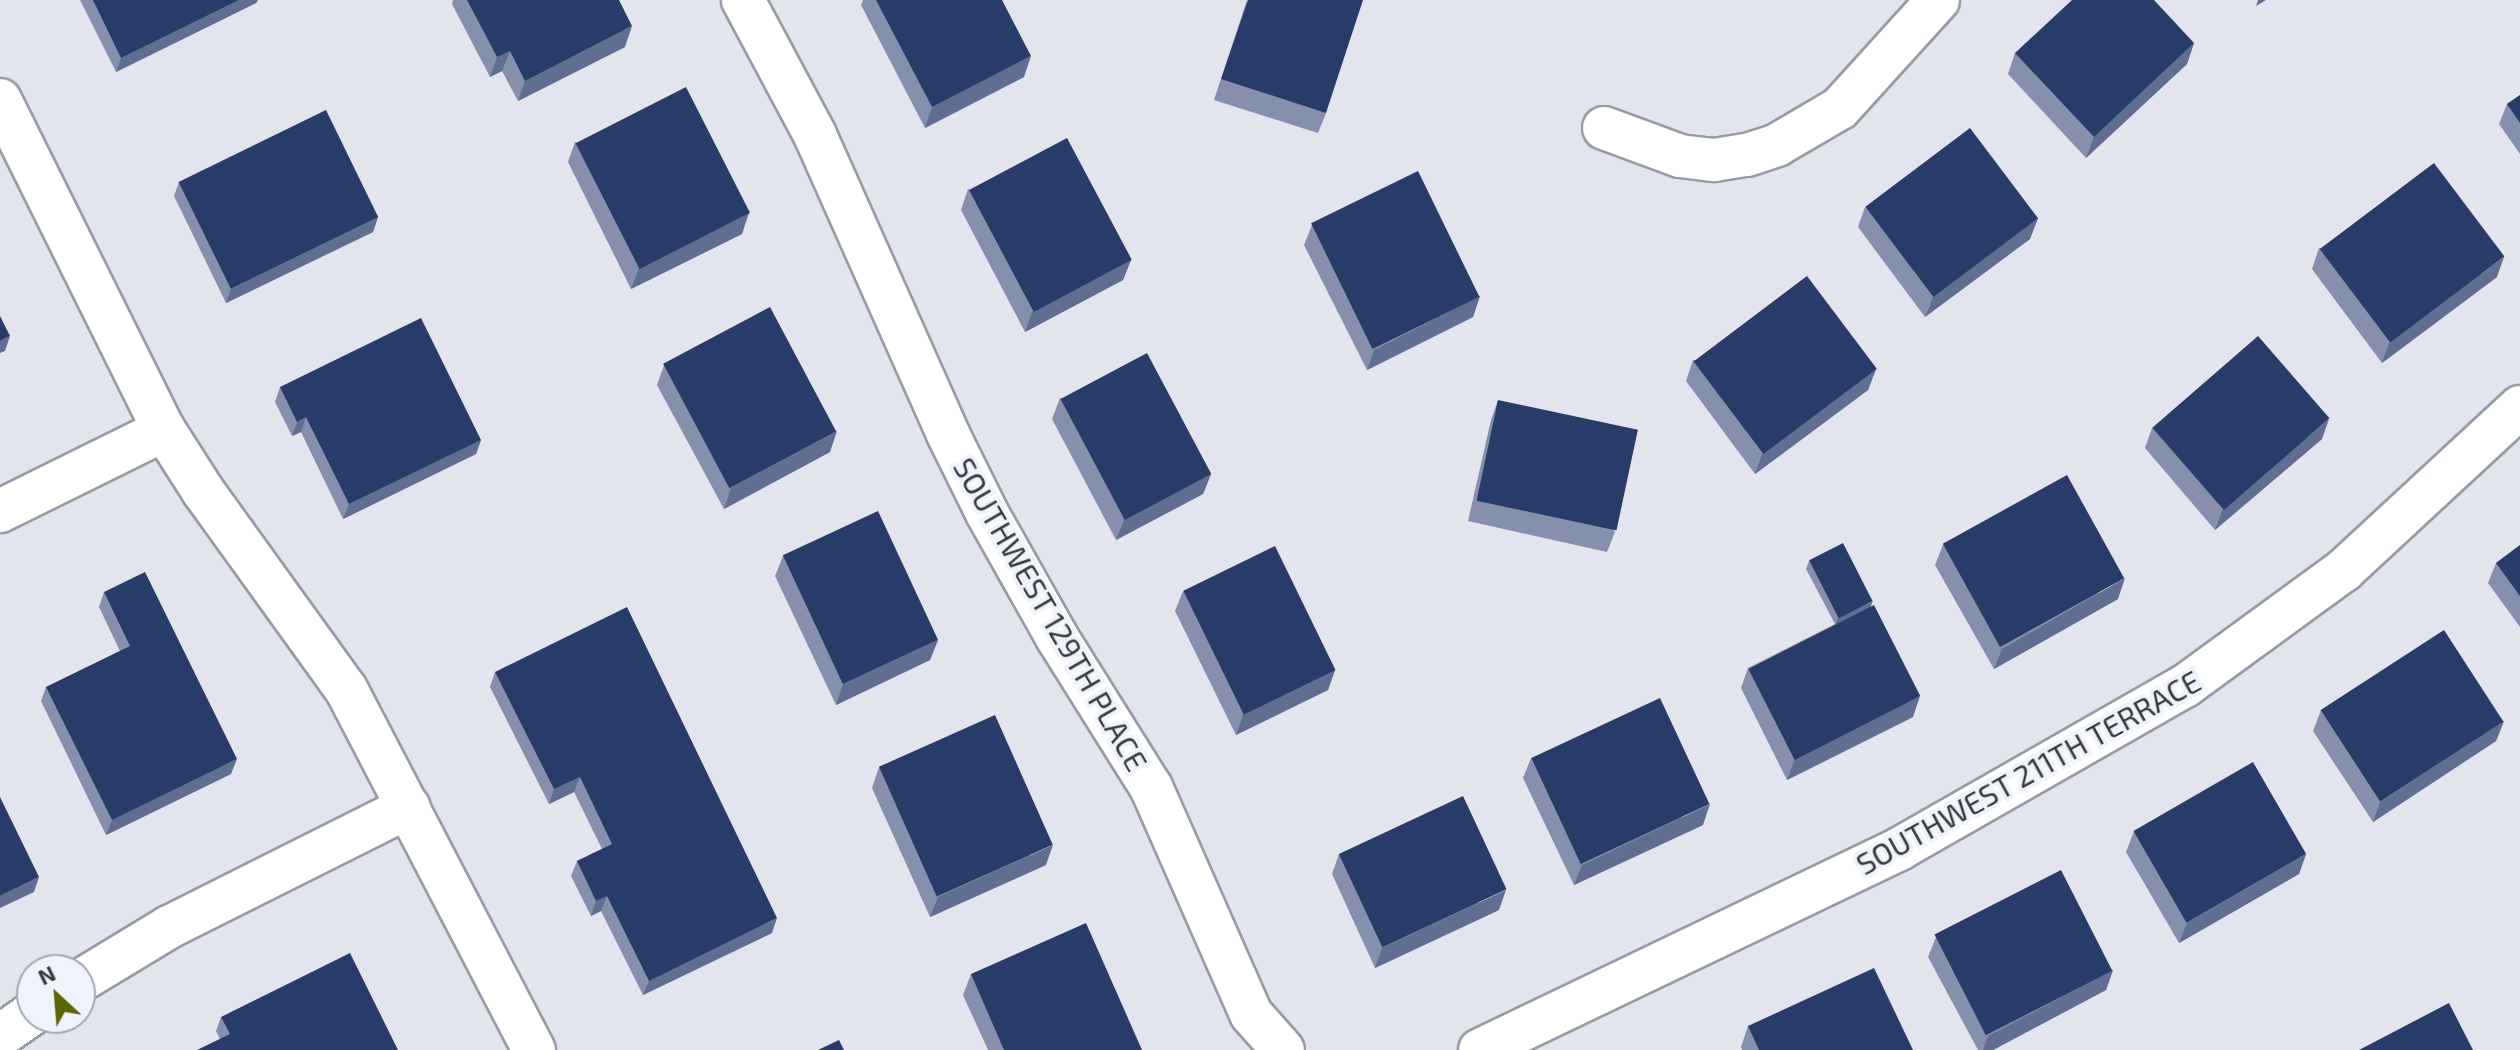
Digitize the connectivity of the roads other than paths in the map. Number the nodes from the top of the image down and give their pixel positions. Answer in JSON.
{"nodes":[{"id":1,"x":743,"y":0,"type":"edge"},
{"id":2,"x":1938,"y":0,"type":"edge"},
{"id":3,"x":0,"y":100,"type":"edge"},
{"id":4,"x":1604,"y":128,"type":"dead end"},
{"id":5,"x":2520,"y":407,"type":"edge"},
{"id":6,"x":164,"y":430,"type":"junction"},
{"id":7,"x":0,"y":511,"type":"edge"},
{"id":8,"x":409,"y":807,"type":"junction"},
{"id":9,"x":96,"y":971,"type":"edge"},
{"id":10,"x":534,"y":1050,"type":"edge"},
{"id":11,"x":1283,"y":1050,"type":"edge"},
{"id":12,"x":1480,"y":1050,"type":"edge"}],
"edges":[{"from":1,"to":11,"type":"street","name":"SOUTHWEST 129TH PLACE"},
{"from":2,"to":4,"type":"street"},
{"from":3,"to":6,"type":"street"},
{"from":5,"to":12,"type":"street","name":"SOUTHWEST 211TH TERRACE"},
{"from":6,"to":7,"type":"street"},
{"from":6,"to":8,"type":"street"},
{"from":8,"to":9,"type":"street"},
{"from":8,"to":10,"type":"street"}]}
